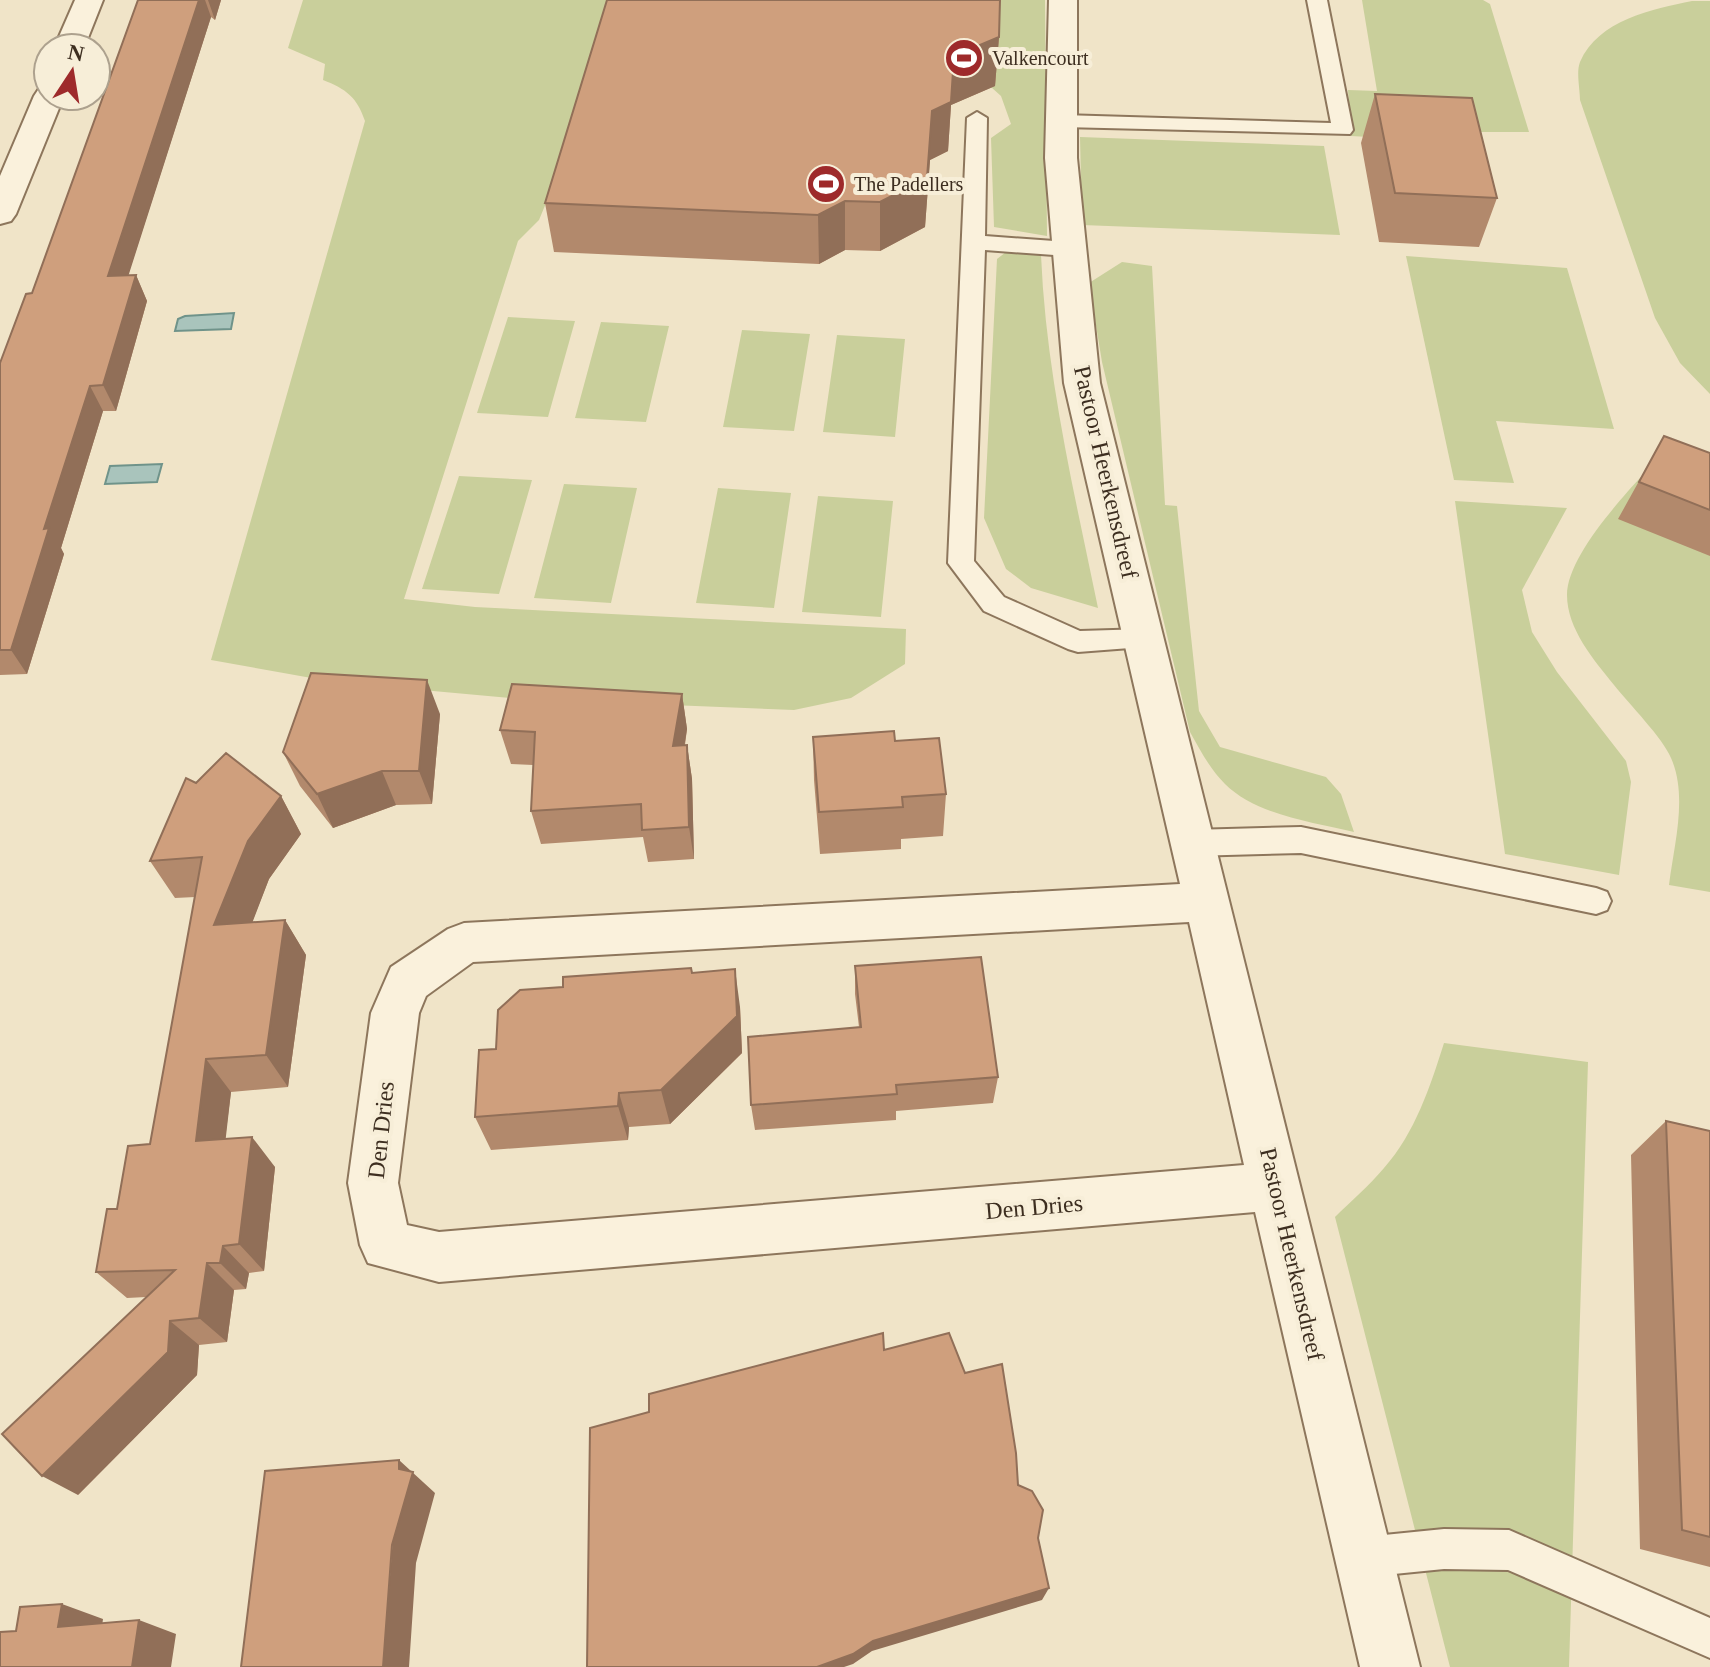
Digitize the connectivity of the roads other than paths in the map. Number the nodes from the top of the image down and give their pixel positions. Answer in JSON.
{"nodes":[{"id":1,"x":89,"y":0,"type":"edge"},
{"id":2,"x":1063,"y":0,"type":"edge"},
{"id":3,"x":1317,"y":0,"type":"edge"},
{"id":4,"x":76,"y":32,"type":"edge"},
{"id":5,"x":42,"y":112,"type":"edge"},
{"id":6,"x":977,"y":118,"type":"dead end"},
{"id":7,"x":1062,"y":121,"type":"junction"},
{"id":8,"x":0,"y":214,"type":"edge"},
{"id":9,"x":974,"y":242,"type":"junction"},
{"id":10,"x":1068,"y":249,"type":"junction"},
{"id":11,"x":1146,"y":639,"type":"junction"},
{"id":12,"x":1191,"y":843,"type":"junction"},
{"id":13,"x":1596,"y":901,"type":"dead end"},
{"id":14,"x":1207,"y":902,"type":"junction"},
{"id":15,"x":1277,"y":1186,"type":"junction"},
{"id":16,"x":1364,"y":1557,"type":"junction"},
{"id":17,"x":1710,"y":1638,"type":"edge"},
{"id":18,"x":1390,"y":1667,"type":"edge"}],
"edges":[{"from":1,"to":4,"type":"street"},
{"from":2,"to":7,"type":"street","name":"Pastoor Heerkensdreef"},
{"from":3,"to":7,"type":"lane"},
{"from":5,"to":8,"type":"street"},
{"from":6,"to":9,"type":"lane"},
{"from":7,"to":10,"type":"street","name":"Pastoor Heerkensdreef"},
{"from":9,"to":10,"type":"lane"},
{"from":9,"to":11,"type":"lane"},
{"from":10,"to":11,"type":"street","name":"Pastoor Heerkensdreef"},
{"from":11,"to":12,"type":"street","name":"Pastoor Heerkensdreef"},
{"from":12,"to":13,"type":"lane"},
{"from":12,"to":14,"type":"street","name":"Pastoor Heerkensdreef"},
{"from":14,"to":15,"type":"street","name":"Pastoor Heerkensdreef"},
{"from":14,"to":15,"type":"street","name":"Den Dries"},
{"from":15,"to":16,"type":"street","name":"Pastoor Heerkensdreef"},
{"from":16,"to":17,"type":"lane"},
{"from":16,"to":18,"type":"street","name":"Pastoor Heerkensdreef"}]}
